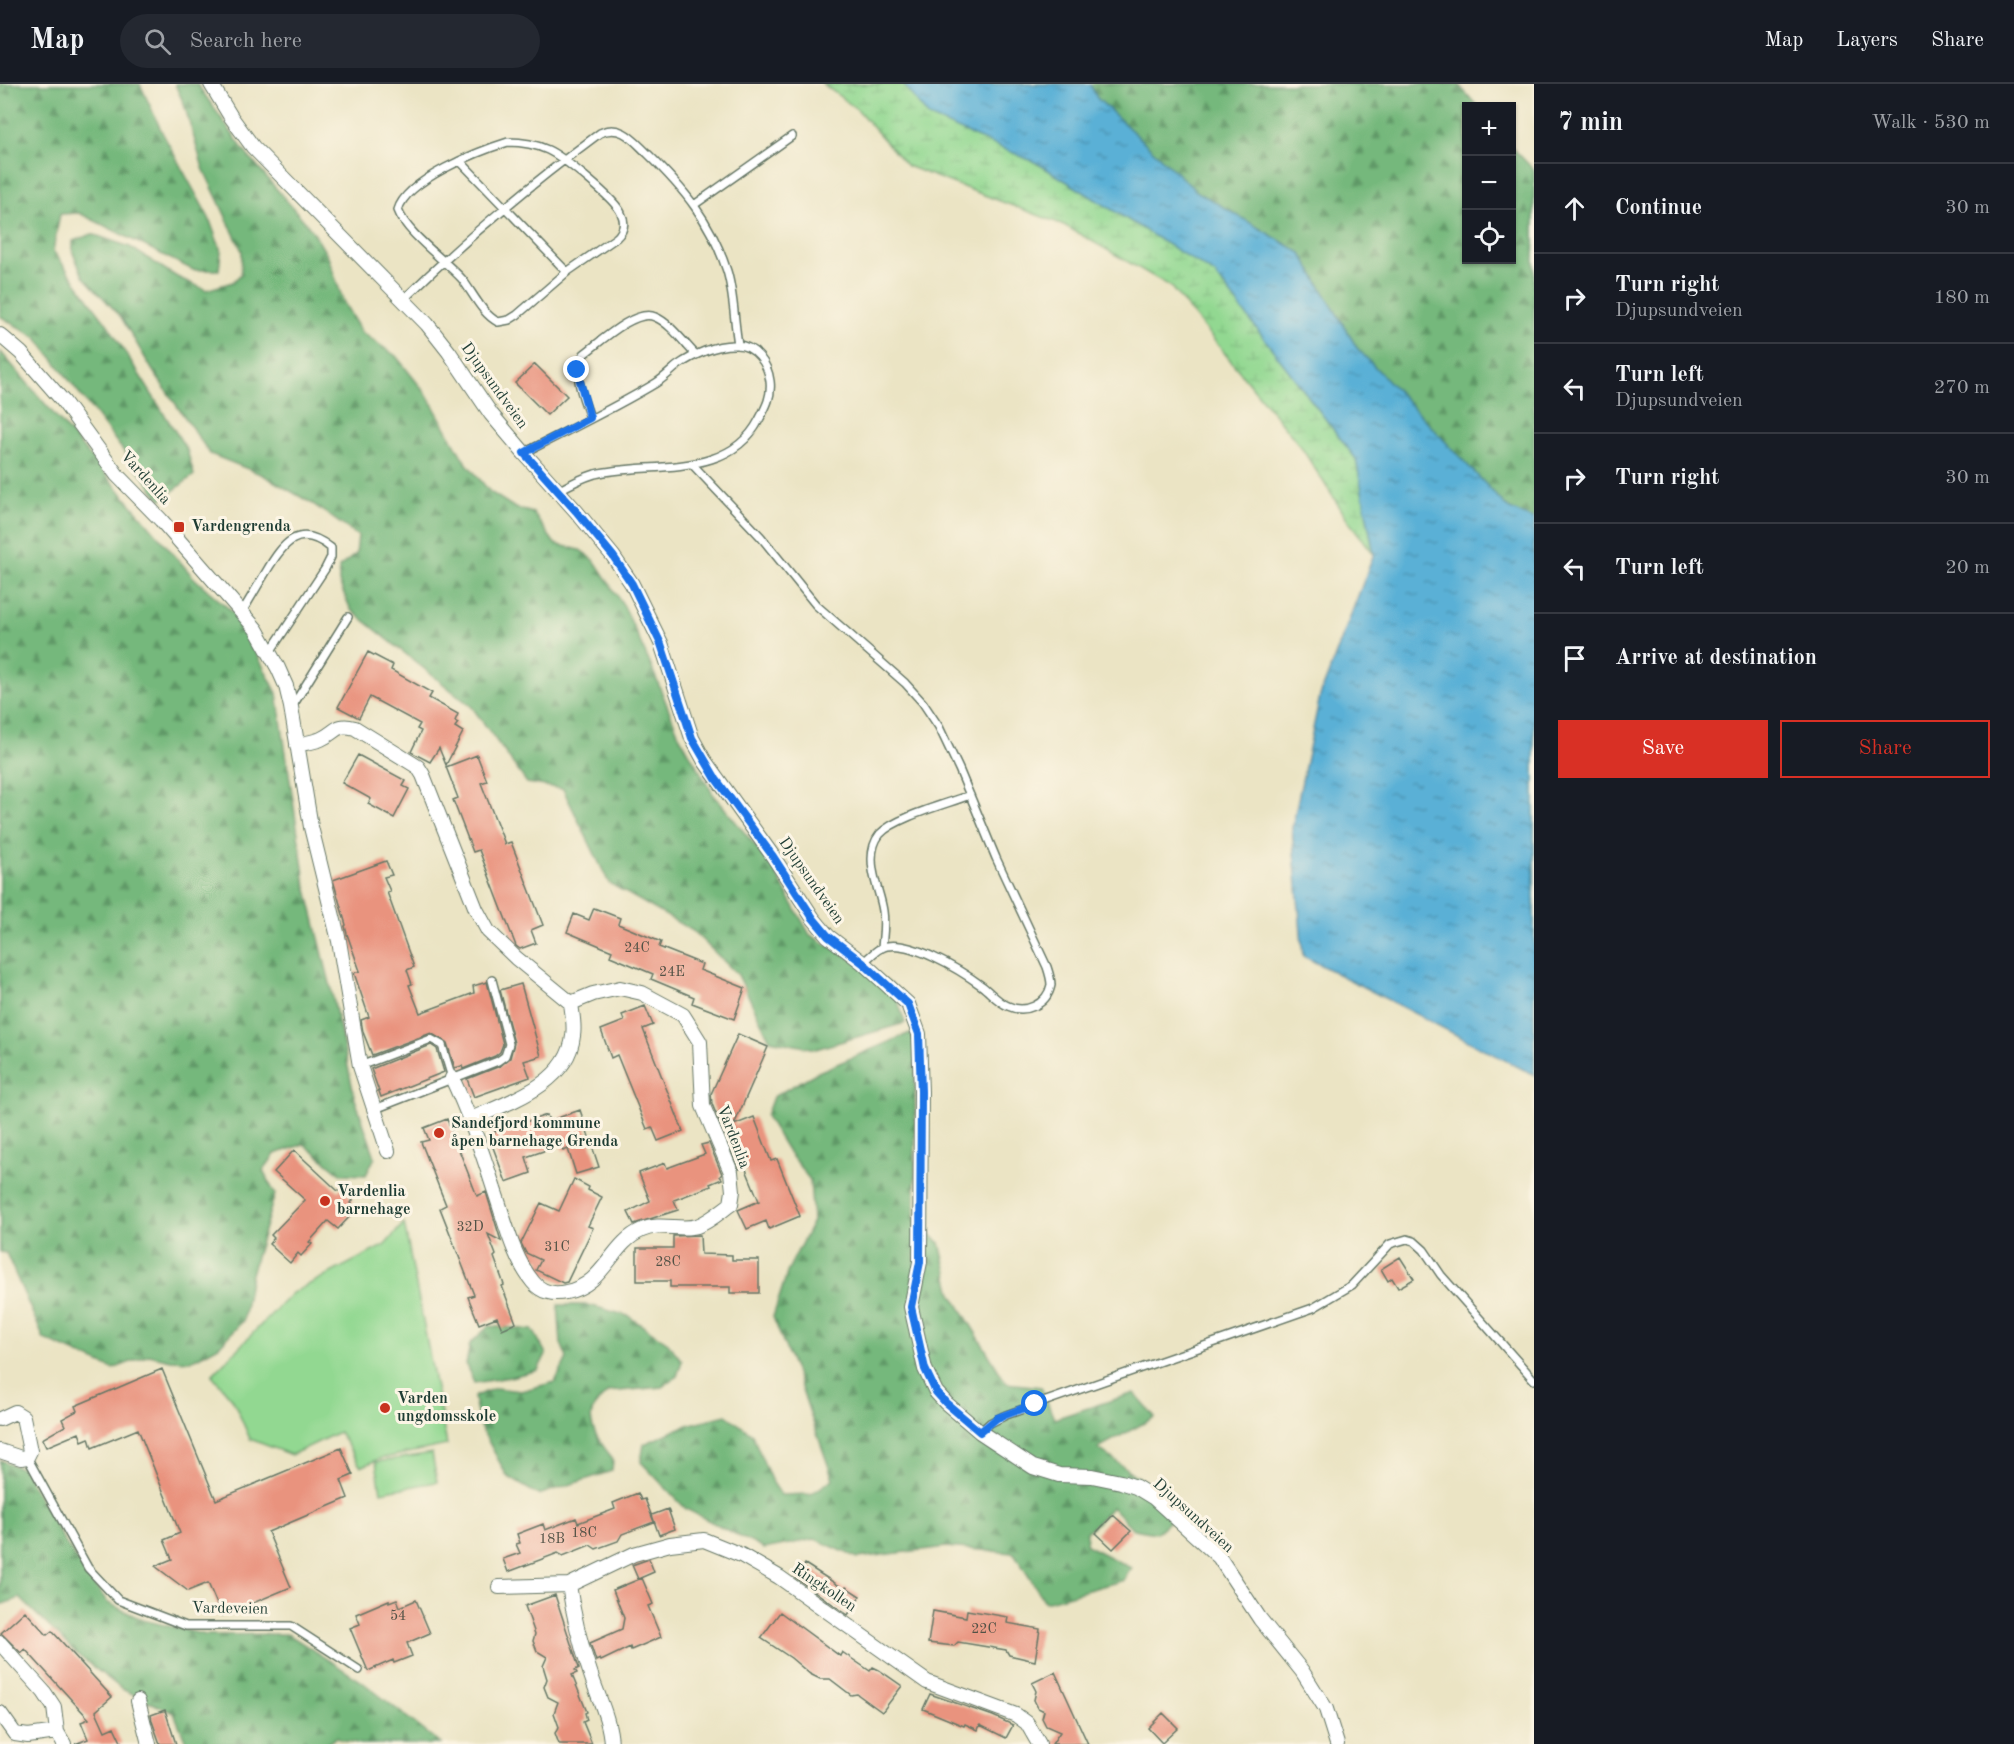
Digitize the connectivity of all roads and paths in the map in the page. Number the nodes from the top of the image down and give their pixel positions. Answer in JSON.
{"nodes":[{"id":1,"x":211,"y":84,"type":"edge"},
{"id":2,"x":792,"y":136,"type":"dead end"},
{"id":3,"x":566,"y":160,"type":"junction"},
{"id":4,"x":460,"y":161,"type":"junction"},
{"id":5,"x":694,"y":205,"type":"junction"},
{"id":6,"x":503,"y":208,"type":"junction"},
{"id":7,"x":443,"y":261,"type":"junction"},
{"id":8,"x":567,"y":272,"type":"junction"},
{"id":9,"x":404,"y":300,"type":"junction"},
{"id":10,"x":0,"y":335,"type":"edge"},
{"id":11,"x":738,"y":344,"type":"junction"},
{"id":12,"x":696,"y":355,"type":"junction"},
{"id":13,"x":590,"y":418,"type":"junction"},
{"id":14,"x":524,"y":453,"type":"junction"},
{"id":15,"x":692,"y":464,"type":"junction"},
{"id":16,"x":558,"y":490,"type":"junction"},
{"id":17,"x":242,"y":612,"type":"junction"},
{"id":18,"x":348,"y":617,"type":"dead end"},
{"id":19,"x":270,"y":652,"type":"junction"},
{"id":20,"x":291,"y":707,"type":"junction"},
{"id":21,"x":297,"y":745,"type":"junction"},
{"id":22,"x":970,"y":795,"type":"junction"},
{"id":23,"x":882,"y":948,"type":"junction"},
{"id":24,"x":863,"y":963,"type":"junction"},
{"id":25,"x":492,"y":980,"type":"dead end"},
{"id":26,"x":571,"y":1003,"type":"junction"},
{"id":27,"x":360,"y":1066,"type":"junction"},
{"id":28,"x":452,"y":1078,"type":"junction"},
{"id":29,"x":375,"y":1109,"type":"junction"},
{"id":30,"x":471,"y":1119,"type":"junction"},
{"id":31,"x":388,"y":1151,"type":"dead end"},
{"id":32,"x":1534,"y":1380,"type":"edge"},
{"id":33,"x":0,"y":1419,"type":"edge"},
{"id":34,"x":980,"y":1432,"type":"junction"},
{"id":35,"x":0,"y":1451,"type":"edge"},
{"id":36,"x":27,"y":1457,"type":"junction"},
{"id":37,"x":569,"y":1585,"type":"junction"},
{"id":38,"x":499,"y":1587,"type":"dead end"},
{"id":39,"x":0,"y":1643,"type":"edge"},
{"id":40,"x":358,"y":1671,"type":"dead end"},
{"id":41,"x":138,"y":1701,"type":"dead end"},
{"id":42,"x":0,"y":1713,"type":"edge"},
{"id":43,"x":61,"y":1738,"type":"edge"},
{"id":44,"x":149,"y":1744,"type":"edge"},
{"id":45,"x":611,"y":1744,"type":"edge"},
{"id":46,"x":1039,"y":1744,"type":"edge"},
{"id":47,"x":1337,"y":1744,"type":"edge"}],
"edges":[{"from":1,"to":9,"type":"street","name":"Djupsundveien"},
{"from":2,"to":5,"type":"lane"},
{"from":3,"to":4,"type":"lane"},
{"from":3,"to":5,"type":"lane"},
{"from":3,"to":6,"type":"lane"},
{"from":3,"to":8,"type":"lane"},
{"from":4,"to":6,"type":"lane"},
{"from":4,"to":7,"type":"lane"},
{"from":5,"to":11,"type":"lane"},
{"from":6,"to":7,"type":"lane"},
{"from":6,"to":8,"type":"lane"},
{"from":7,"to":8,"type":"lane"},
{"from":7,"to":9,"type":"lane"},
{"from":9,"to":14,"type":"street","name":"Djupsundveien"},
{"from":10,"to":17,"type":"street","name":"Vardenlia"},
{"from":11,"to":12,"type":"lane"},
{"from":11,"to":15,"type":"lane"},
{"from":12,"to":13,"type":"lane"},
{"from":12,"to":13,"type":"lane"},
{"from":13,"to":14,"type":"lane"},
{"from":14,"to":16,"type":"street","name":"Djupsundveien"},
{"from":15,"to":16,"type":"lane"},
{"from":15,"to":22,"type":"lane"},
{"from":16,"to":24,"type":"street","name":"Djupsundveien"},
{"from":17,"to":19,"type":"street","name":"Vardenlia"},
{"from":17,"to":19,"type":"lane"},
{"from":18,"to":20,"type":"lane"},
{"from":19,"to":20,"type":"street","name":"Vardenlia"},
{"from":20,"to":21,"type":"street","name":"Vardenlia"},
{"from":21,"to":26,"type":"street"},
{"from":21,"to":27,"type":"street","name":"Vardenlia"},
{"from":22,"to":23,"type":"lane"},
{"from":22,"to":23,"type":"lane"},
{"from":23,"to":24,"type":"lane"},
{"from":24,"to":34,"type":"street","name":"Djupsundveien"},
{"from":25,"to":28,"type":"lane"},
{"from":26,"to":30,"type":"street"},
{"from":26,"to":30,"type":"street","name":"Vardenlia"},
{"from":27,"to":28,"type":"lane","name":"Vardenlia"},
{"from":27,"to":29,"type":"street","name":"Vardenlia"},
{"from":28,"to":29,"type":"lane"},
{"from":28,"to":30,"type":"street","name":"Vardenlia"},
{"from":29,"to":31,"type":"street","name":"Vardenlia"},
{"from":32,"to":34,"type":"lane"},
{"from":33,"to":36,"type":"street","name":"Vardeveien"},
{"from":34,"to":47,"type":"street","name":"Djupsundveien"},
{"from":35,"to":36,"type":"street"},
{"from":36,"to":40,"type":"lane","name":"Vardeveien"},
{"from":37,"to":38,"type":"street","name":"Ringkollen"},
{"from":37,"to":45,"type":"street"},
{"from":37,"to":46,"type":"street","name":"Ringkollen"},
{"from":39,"to":43,"type":"street"},
{"from":41,"to":44,"type":"street"},
{"from":42,"to":43,"type":"street"}]}
